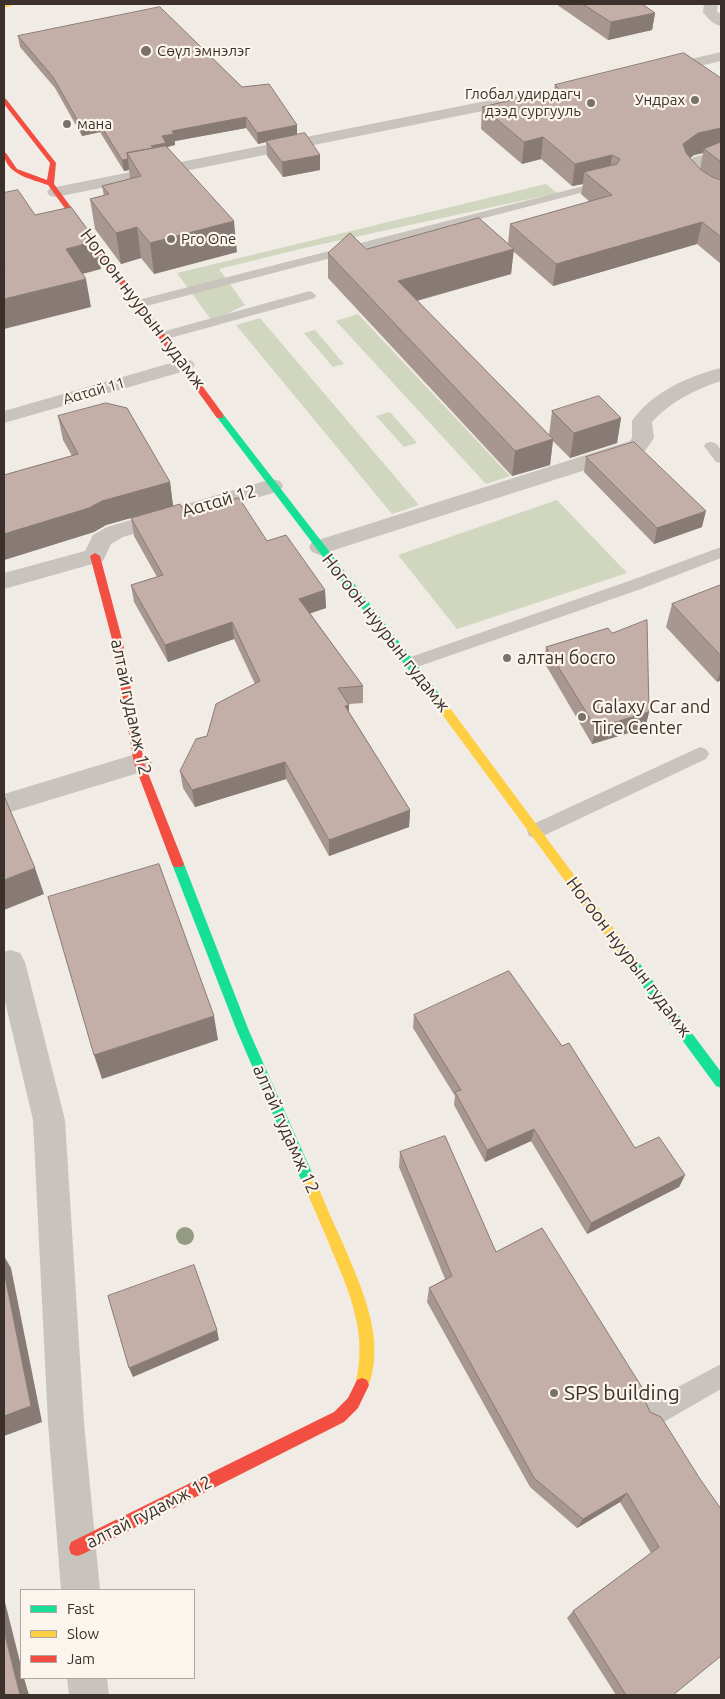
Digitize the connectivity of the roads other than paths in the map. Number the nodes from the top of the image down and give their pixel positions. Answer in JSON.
{"nodes":[{"id":1,"x":13,"y":4,"type":"edge"},
{"id":2,"x":711,"y":4,"type":"edge"},
{"id":3,"x":4,"y":6,"type":"edge"},
{"id":4,"x":721,"y":22,"type":"edge"},
{"id":5,"x":721,"y":57,"type":"edge"},
{"id":6,"x":643,"y":74,"type":"edge"},
{"id":7,"x":557,"y":91,"type":"edge"},
{"id":8,"x":4,"y":100,"type":"edge"},
{"id":9,"x":4,"y":154,"type":"edge"},
{"id":10,"x":721,"y":155,"type":"edge"},
{"id":11,"x":609,"y":182,"type":"edge"},
{"id":12,"x":32,"y":188,"type":"dead end"},
{"id":13,"x":53,"y":188,"type":"junction"},
{"id":14,"x":721,"y":198,"type":"edge"},
{"id":15,"x":310,"y":295,"type":"dead end"},
{"id":16,"x":139,"y":304,"type":"junction"},
{"id":17,"x":163,"y":336,"type":"junction"},
{"id":18,"x":184,"y":365,"type":"junction"},
{"id":19,"x":721,"y":374,"type":"edge"},
{"id":20,"x":4,"y":417,"type":"edge"},
{"id":21,"x":711,"y":446,"type":"dead end"},
{"id":22,"x":721,"y":459,"type":"edge"},
{"id":23,"x":272,"y":486,"type":"junction"},
{"id":24,"x":320,"y":547,"type":"junction"},
{"id":25,"x":721,"y":552,"type":"edge"},
{"id":26,"x":95,"y":556,"type":"junction"},
{"id":27,"x":4,"y":581,"type":"edge"},
{"id":28,"x":411,"y":663,"type":"junction"},
{"id":29,"x":700,"y":754,"type":"dead end"},
{"id":30,"x":140,"y":763,"type":"junction"},
{"id":31,"x":4,"y":804,"type":"edge"},
{"id":32,"x":536,"y":831,"type":"junction"},
{"id":33,"x":10,"y":962,"type":"dead end"},
{"id":34,"x":721,"y":1082,"type":"edge"},
{"id":35,"x":721,"y":1376,"type":"edge"},
{"id":36,"x":653,"y":1414,"type":"edge"},
{"id":37,"x":78,"y":1548,"type":"junction"},
{"id":38,"x":81,"y":1589,"type":"edge"},
{"id":39,"x":87,"y":1679,"type":"edge"},
{"id":40,"x":89,"y":1695,"type":"edge"}],
"edges":[{"from":1,"to":3,"type":"main road"},
{"from":2,"to":4,"type":"street"},
{"from":5,"to":6,"type":"street"},
{"from":7,"to":13,"type":"street"},
{"from":8,"to":13,"type":"main road"},
{"from":9,"to":13,"type":"main road"},
{"from":10,"to":14,"type":"street"},
{"from":11,"to":16,"type":"lane"},
{"from":12,"to":13,"type":"main road"},
{"from":13,"to":16,"type":"main road","name":"Ногоон нуурын гудамж"},
{"from":15,"to":17,"type":"lane"},
{"from":16,"to":17,"type":"main road","name":"Ногоон нуурын гудамж"},
{"from":17,"to":18,"type":"main road","name":"Ногоон нуурын гудамж"},
{"from":18,"to":20,"type":"street","name":"Ααταй 11"},
{"from":18,"to":23,"type":"main road","name":"Ногоон нуурын гудамж"},
{"from":19,"to":24,"type":"street"},
{"from":21,"to":22,"type":"lane"},
{"from":23,"to":24,"type":"main road","name":"Ногоон нуурын гудамж"},
{"from":23,"to":26,"type":"street","name":"Ααταй 12"},
{"from":24,"to":28,"type":"main road","name":"Ногоон нуурын гудамж"},
{"from":25,"to":28,"type":"lane"},
{"from":26,"to":27,"type":"street"},
{"from":26,"to":30,"type":"main road","name":"алтай гудамж 12"},
{"from":28,"to":32,"type":"main road","name":"Ногоон нуурын гудамж"},
{"from":29,"to":32,"type":"lane"},
{"from":30,"to":31,"type":"street"},
{"from":30,"to":37,"type":"main road","name":"алтай гудамж 12"},
{"from":32,"to":34,"type":"main road","name":"Ногоон нуурын гудамж"},
{"from":33,"to":37,"type":"street"},
{"from":35,"to":36,"type":"lane"},
{"from":37,"to":38,"type":"street"},
{"from":39,"to":40,"type":"street"}]}
